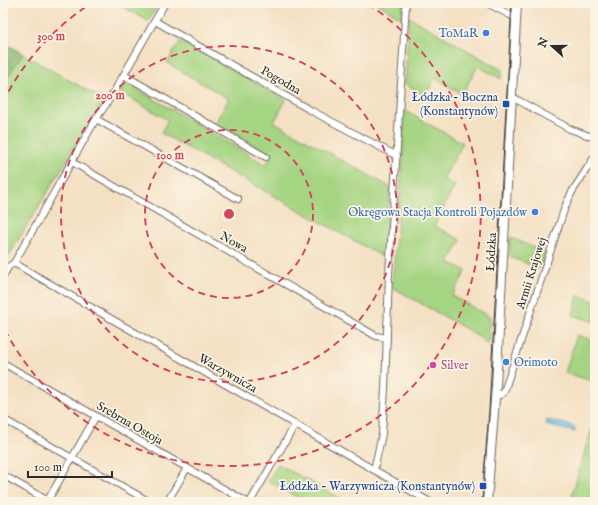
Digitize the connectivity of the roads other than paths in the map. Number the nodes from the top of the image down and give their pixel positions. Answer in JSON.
{"nodes":[{"id":1,"x":166,"y":3,"type":"edge"},
{"id":2,"x":406,"y":3,"type":"edge"},
{"id":3,"x":487,"y":3,"type":"edge"},
{"id":4,"x":517,"y":3,"type":"edge"},
{"id":5,"x":516,"y":18,"type":"junction"},
{"id":6,"x":155,"y":21,"type":"junction"},
{"id":7,"x":124,"y":75,"type":"junction"},
{"id":8,"x":512,"y":97,"type":"junction"},
{"id":9,"x":96,"y":119,"type":"junction"},
{"id":10,"x":595,"y":138,"type":"edge"},
{"id":11,"x":266,"y":156,"type":"dead end"},
{"id":12,"x":397,"y":156,"type":"junction"},
{"id":13,"x":595,"y":156,"type":"edge"},
{"id":14,"x":72,"y":162,"type":"junction"},
{"id":15,"x":238,"y":199,"type":"dead end"},
{"id":16,"x":14,"y":263,"type":"junction"},
{"id":17,"x":3,"y":277,"type":"edge"},
{"id":18,"x":386,"y":338,"type":"junction"},
{"id":19,"x":3,"y":363,"type":"edge"},
{"id":20,"x":495,"y":394,"type":"junction"},
{"id":21,"x":96,"y":416,"type":"junction"},
{"id":22,"x":3,"y":419,"type":"edge"},
{"id":23,"x":295,"y":425,"type":"junction"},
{"id":24,"x":72,"y":458,"type":"junction"},
{"id":25,"x":187,"y":468,"type":"junction"},
{"id":26,"x":374,"y":470,"type":"junction"},
{"id":27,"x":3,"y":475,"type":"edge"},
{"id":28,"x":49,"y":501,"type":"edge"},
{"id":29,"x":150,"y":502,"type":"edge"},
{"id":30,"x":167,"y":502,"type":"edge"},
{"id":31,"x":248,"y":502,"type":"edge"},
{"id":32,"x":430,"y":502,"type":"edge"},
{"id":33,"x":487,"y":502,"type":"edge"}],
"edges":[{"from":1,"to":6,"type":"street"},
{"from":2,"to":12,"type":"street"},
{"from":3,"to":5,"type":"street"},
{"from":4,"to":5,"type":"main road","name":"Łódzka"},
{"from":5,"to":8,"type":"main road","name":"Łódzka"},
{"from":6,"to":7,"type":"street"},
{"from":6,"to":12,"type":"street","name":"Pogodna"},
{"from":7,"to":9,"type":"street"},
{"from":7,"to":11,"type":"street"},
{"from":8,"to":10,"type":"street"},
{"from":8,"to":20,"type":"main road","name":"Łódzka"},
{"from":9,"to":14,"type":"street"},
{"from":9,"to":15,"type":"street"},
{"from":12,"to":18,"type":"street"},
{"from":13,"to":20,"type":"street","name":"Armii Krajowej"},
{"from":14,"to":16,"type":"street"},
{"from":14,"to":18,"type":"street","name":"Nowa"},
{"from":16,"to":17,"type":"street"},
{"from":16,"to":23,"type":"street","name":"Warzywnicza"},
{"from":18,"to":26,"type":"street"},
{"from":19,"to":21,"type":"street","name":"Srebrna Ostoja"},
{"from":20,"to":33,"type":"main road","name":"Łódzka"},
{"from":21,"to":24,"type":"street"},
{"from":21,"to":25,"type":"street","name":"Srebrna Ostoja"},
{"from":22,"to":24,"type":"street"},
{"from":23,"to":26,"type":"street","name":"Warzywnicza"},
{"from":23,"to":31,"type":"street"},
{"from":24,"to":28,"type":"street"},
{"from":24,"to":29,"type":"street"},
{"from":25,"to":30,"type":"street"},
{"from":25,"to":31,"type":"street","name":"Srebrna Ostoja"},
{"from":26,"to":32,"type":"street","name":"Warzywnicza"},
{"from":27,"to":28,"type":"street"}]}
